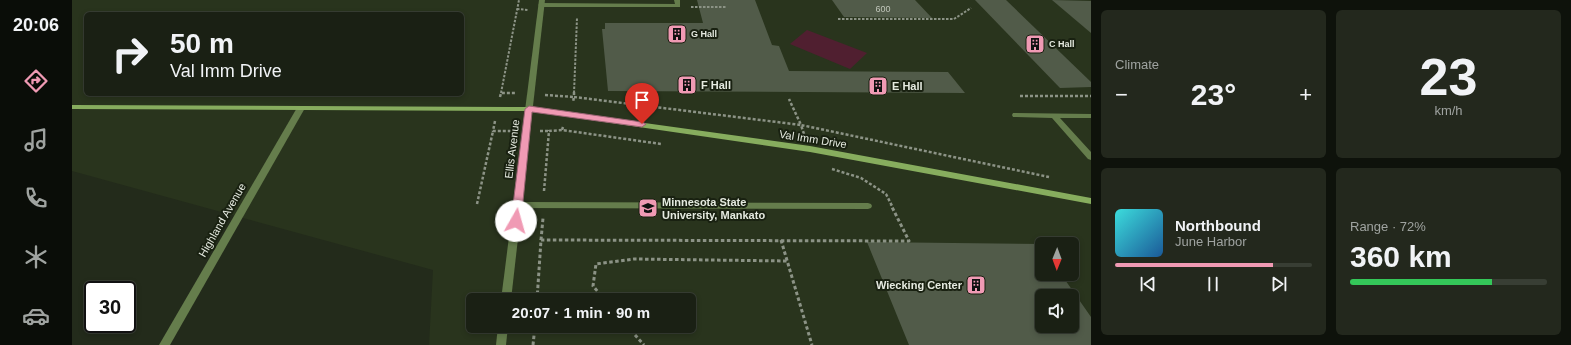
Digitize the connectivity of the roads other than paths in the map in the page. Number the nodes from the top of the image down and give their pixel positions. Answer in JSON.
{"nodes":[{"id":1,"x":677,"y":0,"type":"edge"},
{"id":2,"x":541,"y":2,"type":"edge"},
{"id":3,"x":73,"y":108,"type":"edge"},
{"id":4,"x":301,"y":108,"type":"junction"},
{"id":5,"x":529,"y":109,"type":"junction"},
{"id":6,"x":1016,"y":115,"type":"dead end"},
{"id":7,"x":1054,"y":116,"type":"junction"},
{"id":8,"x":1091,"y":116,"type":"edge"},
{"id":9,"x":1091,"y":158,"type":"edge"},
{"id":10,"x":1091,"y":201,"type":"edge"},
{"id":11,"x":518,"y":205,"type":"junction"},
{"id":12,"x":868,"y":206,"type":"dead end"},
{"id":13,"x":507,"y":293,"type":"edge"},
{"id":14,"x":502,"y":333,"type":"edge"},
{"id":15,"x":164,"y":345,"type":"edge"},
{"id":16,"x":501,"y":345,"type":"edge"}],
"edges":[{"from":1,"to":2,"type":"street"},
{"from":2,"to":5,"type":"street","name":"Ellis Avenue"},
{"from":3,"to":4,"type":"street","name":"Val Imm Drive"},
{"from":4,"to":5,"type":"street","name":"Val Imm Drive"},
{"from":4,"to":15,"type":"street","name":"Highland Avenue"},
{"from":5,"to":10,"type":"street","name":"Val Imm Drive"},
{"from":5,"to":11,"type":"street","name":"Ellis Avenue"},
{"from":6,"to":7,"type":"street"},
{"from":7,"to":8,"type":"street"},
{"from":7,"to":9,"type":"street"},
{"from":11,"to":12,"type":"street"},
{"from":11,"to":13,"type":"street","name":"Ellis Avenue"},
{"from":14,"to":16,"type":"street"}]}
